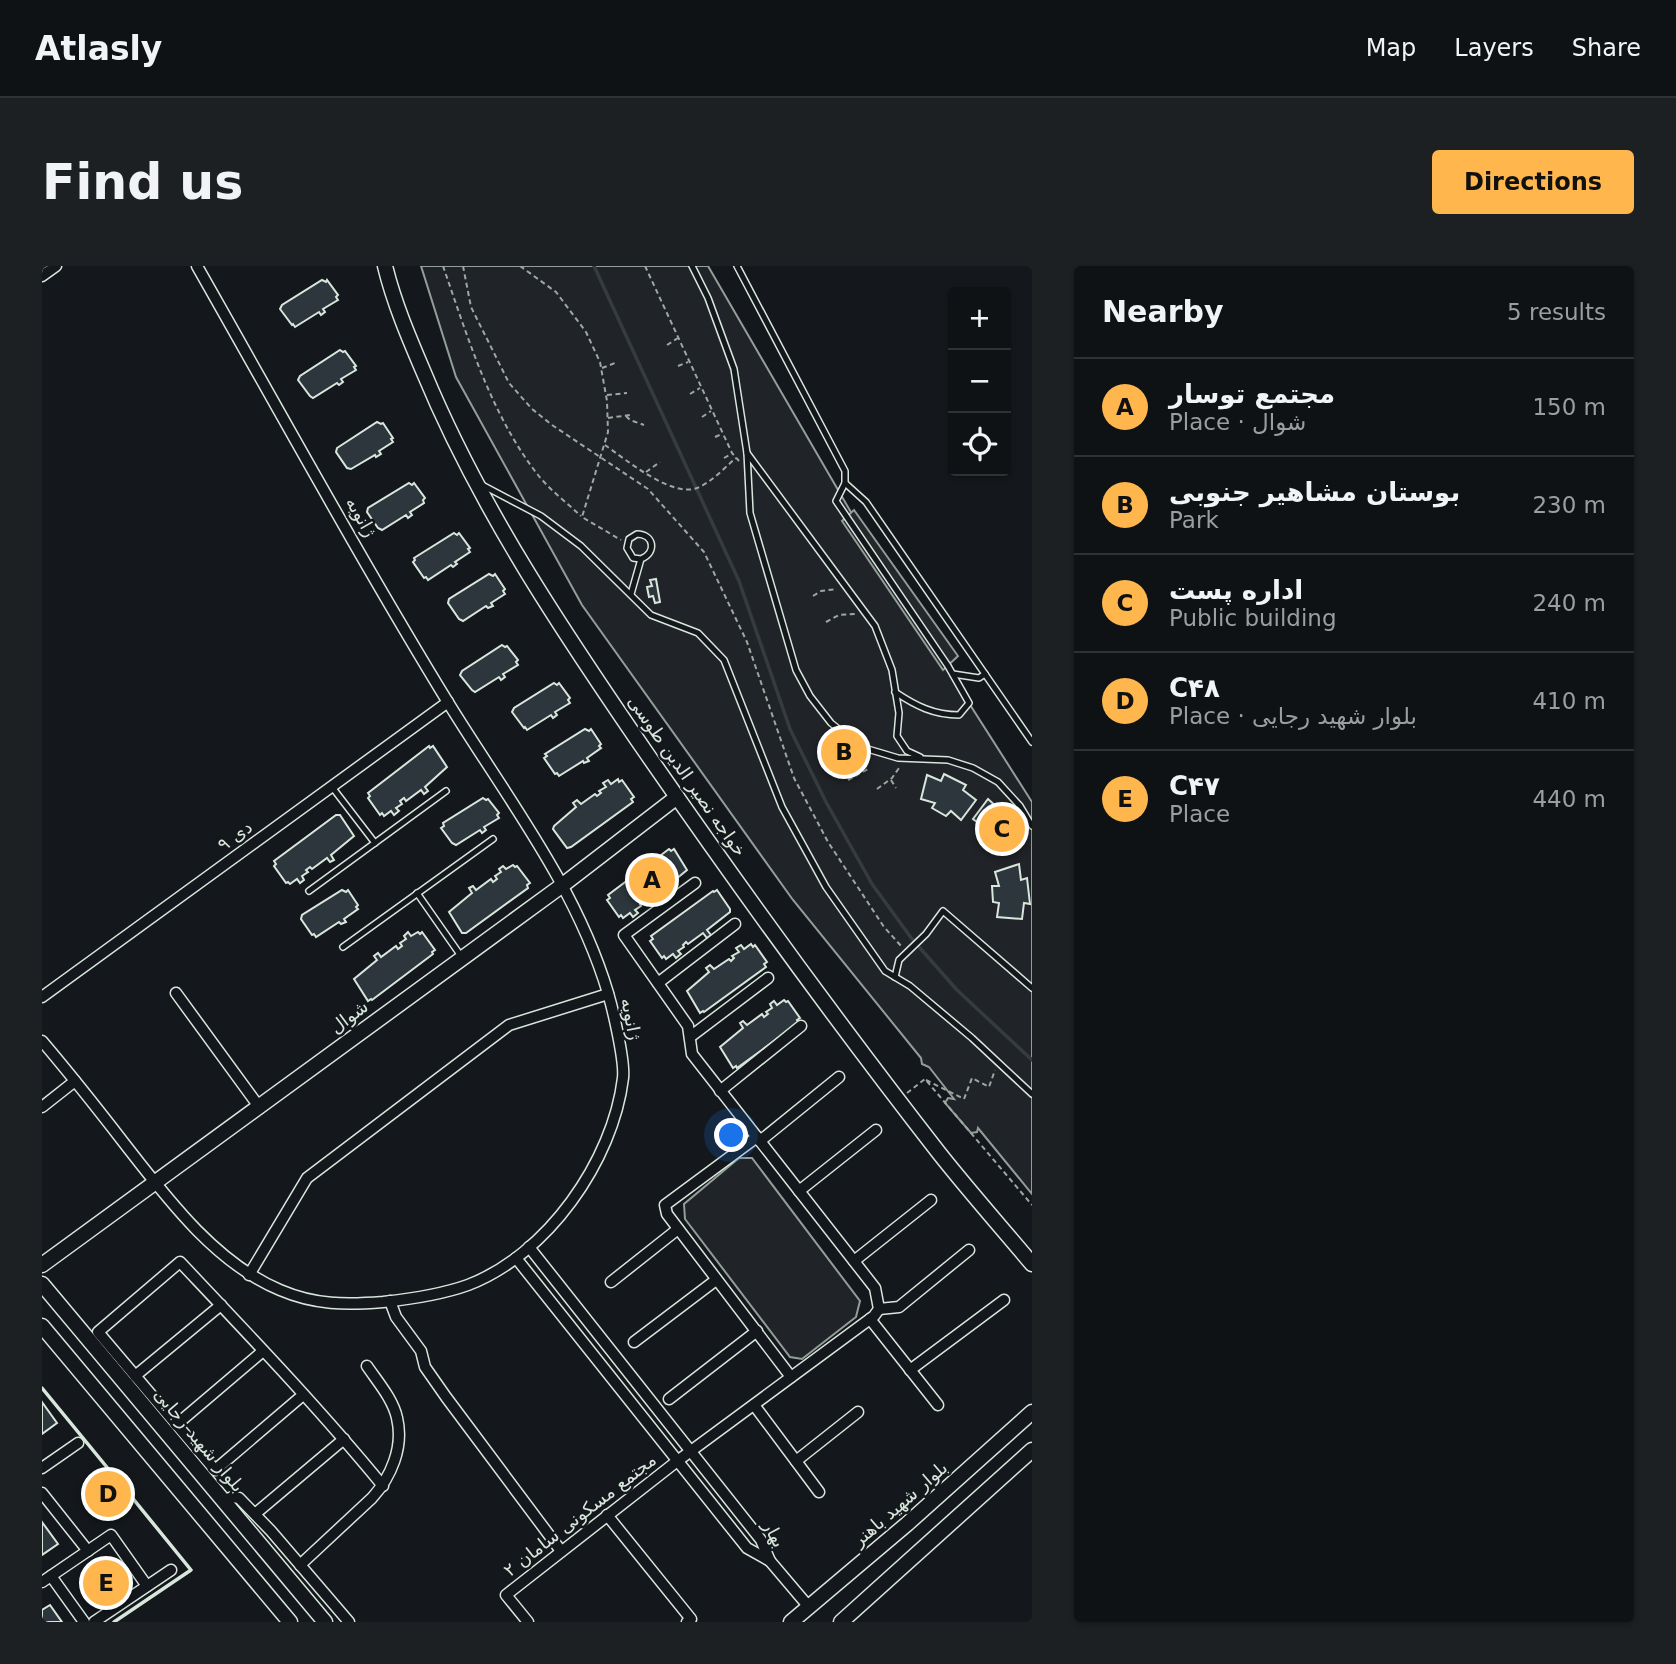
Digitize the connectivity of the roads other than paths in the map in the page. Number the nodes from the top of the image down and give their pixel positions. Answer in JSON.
{"nodes":[{"id":1,"x":197,"y":266,"type":"edge"},
{"id":2,"x":384,"y":266,"type":"edge"},
{"id":3,"x":692,"y":266,"type":"edge"},
{"id":4,"x":737,"y":266,"type":"edge"},
{"id":5,"x":54,"y":267,"type":"edge"},
{"id":6,"x":42,"y":276,"type":"edge"},
{"id":7,"x":747,"y":453,"type":"junction"},
{"id":8,"x":473,"y":481,"type":"junction"},
{"id":9,"x":845,"y":483,"type":"junction"},
{"id":10,"x":641,"y":559,"type":"junction"},
{"id":11,"x":631,"y":594,"type":"junction"},
{"id":12,"x":953,"y":674,"type":"junction"},
{"id":13,"x":985,"y":674,"type":"junction"},
{"id":14,"x":895,"y":692,"type":"junction"},
{"id":15,"x":448,"y":702,"type":"junction"},
{"id":16,"x":1032,"y":742,"type":"edge"},
{"id":17,"x":922,"y":759,"type":"junction"},
{"id":18,"x":332,"y":787,"type":"junction"},
{"id":19,"x":446,"y":792,"type":"dead end"},
{"id":20,"x":677,"y":797,"type":"junction"},
{"id":21,"x":1032,"y":826,"type":"edge"},
{"id":22,"x":493,"y":839,"type":"dead end"},
{"id":23,"x":375,"y":843,"type":"junction"},
{"id":24,"x":695,"y":883,"type":"dead end"},
{"id":25,"x":564,"y":884,"type":"junction"},
{"id":26,"x":309,"y":891,"type":"dead end"},
{"id":27,"x":417,"y":893,"type":"junction"},
{"id":28,"x":735,"y":924,"type":"dead end"},
{"id":29,"x":343,"y":947,"type":"dead end"},
{"id":30,"x":462,"y":957,"type":"junction"},
{"id":31,"x":895,"y":977,"type":"junction"},
{"id":32,"x":768,"y":978,"type":"dead end"},
{"id":33,"x":658,"y":983,"type":"junction"},
{"id":34,"x":1032,"y":988,"type":"edge"},
{"id":35,"x":176,"y":993,"type":"dead end"},
{"id":36,"x":608,"y":994,"type":"junction"},
{"id":37,"x":42,"y":997,"type":"edge"},
{"id":38,"x":801,"y":1026,"type":"dead end"},
{"id":39,"x":690,"y":1037,"type":"junction"},
{"id":40,"x":42,"y":1041,"type":"edge"},
{"id":41,"x":839,"y":1077,"type":"dead end"},
{"id":42,"x":75,"y":1081,"type":"junction"},
{"id":43,"x":720,"y":1091,"type":"junction"},
{"id":44,"x":1032,"y":1094,"type":"edge"},
{"id":45,"x":42,"y":1107,"type":"edge"},
{"id":46,"x":260,"y":1108,"type":"junction"},
{"id":47,"x":876,"y":1130,"type":"dead end"},
{"id":48,"x":758,"y":1139,"type":"junction"},
{"id":49,"x":156,"y":1183,"type":"junction"},
{"id":50,"x":799,"y":1191,"type":"junction"},
{"id":51,"x":931,"y":1200,"type":"dead end"},
{"id":52,"x":678,"y":1229,"type":"junction"},
{"id":53,"x":529,"y":1247,"type":"junction"},
{"id":54,"x":970,"y":1250,"type":"dead end"},
{"id":55,"x":516,"y":1258,"type":"junction"},
{"id":56,"x":854,"y":1261,"type":"junction"},
{"id":57,"x":1032,"y":1264,"type":"edge"},
{"id":58,"x":42,"y":1265,"type":"edge"},
{"id":59,"x":249,"y":1275,"type":"junction"},
{"id":60,"x":716,"y":1280,"type":"junction"},
{"id":61,"x":611,"y":1282,"type":"dead end"},
{"id":62,"x":42,"y":1284,"type":"edge"},
{"id":63,"x":1004,"y":1300,"type":"dead end"},
{"id":64,"x":390,"y":1301,"type":"junction"},
{"id":65,"x":220,"y":1305,"type":"junction"},
{"id":66,"x":879,"y":1309,"type":"junction"},
{"id":67,"x":870,"y":1319,"type":"junction"},
{"id":68,"x":42,"y":1326,"type":"edge"},
{"id":69,"x":757,"y":1331,"type":"junction"},
{"id":70,"x":634,"y":1342,"type":"dead end"},
{"id":71,"x":263,"y":1351,"type":"junction"},
{"id":72,"x":367,"y":1366,"type":"dead end"},
{"id":73,"x":910,"y":1370,"type":"junction"},
{"id":74,"x":135,"y":1376,"type":"junction"},
{"id":75,"x":791,"y":1377,"type":"junction"},
{"id":76,"x":303,"y":1395,"type":"junction"},
{"id":77,"x":669,"y":1399,"type":"dead end"},
{"id":78,"x":754,"y":1405,"type":"junction"},
{"id":79,"x":937,"y":1405,"type":"dead end"},
{"id":80,"x":858,"y":1412,"type":"dead end"},
{"id":81,"x":1032,"y":1412,"type":"edge"},
{"id":82,"x":176,"y":1425,"type":"junction"},
{"id":83,"x":344,"y":1439,"type":"junction"},
{"id":84,"x":78,"y":1443,"type":"dead end"},
{"id":85,"x":1032,"y":1450,"type":"edge"},
{"id":86,"x":691,"y":1453,"type":"junction"},
{"id":87,"x":796,"y":1461,"type":"junction"},
{"id":88,"x":676,"y":1462,"type":"junction"},
{"id":89,"x":42,"y":1468,"type":"edge"},
{"id":90,"x":383,"y":1486,"type":"junction"},
{"id":91,"x":820,"y":1492,"type":"dead end"},
{"id":92,"x":42,"y":1493,"type":"edge"},
{"id":93,"x":224,"y":1500,"type":"junction"},
{"id":94,"x":255,"y":1514,"type":"junction"},
{"id":95,"x":607,"y":1515,"type":"junction"},
{"id":96,"x":88,"y":1551,"type":"junction"},
{"id":97,"x":561,"y":1551,"type":"junction"},
{"id":98,"x":770,"y":1562,"type":"junction"},
{"id":99,"x":300,"y":1565,"type":"junction"},
{"id":100,"x":171,"y":1570,"type":"dead end"},
{"id":101,"x":47,"y":1579,"type":"edge"},
{"id":102,"x":147,"y":1586,"type":"junction"},
{"id":103,"x":809,"y":1607,"type":"junction"},
{"id":104,"x":84,"y":1622,"type":"edge"},
{"id":105,"x":94,"y":1622,"type":"edge"},
{"id":106,"x":290,"y":1622,"type":"edge"},
{"id":107,"x":325,"y":1622,"type":"edge"},
{"id":108,"x":349,"y":1622,"type":"edge"},
{"id":109,"x":528,"y":1622,"type":"edge"},
{"id":110,"x":687,"y":1622,"type":"edge"},
{"id":111,"x":791,"y":1622,"type":"edge"},
{"id":112,"x":841,"y":1622,"type":"edge"}],
"edges":[{"from":1,"to":15,"type":"street","name":"ژانویه"},
{"from":2,"to":8,"type":"street","name":"خواجه نصیر الدین طوسی"},
{"from":3,"to":7,"type":"lane"},
{"from":4,"to":9,"type":"lane"},
{"from":5,"to":6,"type":"street"},
{"from":7,"to":14,"type":"lane"},
{"from":7,"to":17,"type":"lane"},
{"from":8,"to":11,"type":"lane"},
{"from":8,"to":20,"type":"street","name":"خواجه نصیر الدین طوسی"},
{"from":9,"to":12,"type":"lane"},
{"from":9,"to":13,"type":"lane"},
{"from":10,"to":10,"type":"lane"},
{"from":10,"to":11,"type":"lane"},
{"from":11,"to":31,"type":"lane"},
{"from":12,"to":13,"type":"lane"},
{"from":12,"to":14,"type":"lane"},
{"from":13,"to":16,"type":"lane"},
{"from":14,"to":17,"type":"lane"},
{"from":15,"to":18,"type":"street","name":"۹ دی"},
{"from":15,"to":25,"type":"street","name":"ژانویه"},
{"from":17,"to":21,"type":"lane"},
{"from":18,"to":23,"type":"lane"},
{"from":18,"to":37,"type":"street","name":"۹ دی"},
{"from":19,"to":23,"type":"lane"},
{"from":20,"to":25,"type":"street","name":"شوال"},
{"from":20,"to":57,"type":"street","name":"خواجه نصیر الدین طوسی"},
{"from":22,"to":27,"type":"lane"},
{"from":23,"to":26,"type":"lane"},
{"from":24,"to":33,"type":"street"},
{"from":25,"to":30,"type":"street","name":"شوال"},
{"from":25,"to":36,"type":"street","name":"ژانویه"},
{"from":27,"to":29,"type":"lane"},
{"from":27,"to":30,"type":"lane"},
{"from":28,"to":33,"type":"street"},
{"from":30,"to":46,"type":"street","name":"شوال"},
{"from":31,"to":34,"type":"lane"},
{"from":31,"to":44,"type":"lane"},
{"from":32,"to":39,"type":"street"},
{"from":33,"to":39,"type":"street"},
{"from":35,"to":46,"type":"street"},
{"from":36,"to":53,"type":"street","name":"ژانویه"},
{"from":36,"to":59,"type":"street"},
{"from":38,"to":43,"type":"street"},
{"from":39,"to":43,"type":"street"},
{"from":40,"to":42,"type":"street","name":"ژانویه"},
{"from":41,"to":48,"type":"street"},
{"from":42,"to":45,"type":"street"},
{"from":42,"to":49,"type":"street","name":"ژانویه"},
{"from":43,"to":48,"type":"street"},
{"from":46,"to":49,"type":"street","name":"شوال"},
{"from":47,"to":50,"type":"street"},
{"from":48,"to":50,"type":"street"},
{"from":48,"to":52,"type":"street"},
{"from":49,"to":58,"type":"street","name":"شوال"},
{"from":49,"to":59,"type":"street","name":"ژانویه"},
{"from":50,"to":56,"type":"street"},
{"from":51,"to":56,"type":"street"},
{"from":52,"to":60,"type":"street"},
{"from":52,"to":61,"type":"street"},
{"from":53,"to":55,"type":"street","name":"ژانویه"},
{"from":53,"to":86,"type":"street","name":"بهار"},
{"from":54,"to":66,"type":"street"},
{"from":55,"to":64,"type":"street","name":"ژانویه"},
{"from":55,"to":88,"type":"street","name":"بهار"},
{"from":56,"to":66,"type":"street"},
{"from":59,"to":64,"type":"street","name":"ژانویه"},
{"from":60,"to":69,"type":"street"},
{"from":60,"to":70,"type":"street"},
{"from":62,"to":93,"type":"street","name":"بلوار شهید رجایی"},
{"from":63,"to":73,"type":"street"},
{"from":64,"to":97,"type":"street"},
{"from":65,"to":71,"type":"street"},
{"from":65,"to":74,"type":"street"},
{"from":65,"to":74,"type":"street"},
{"from":66,"to":67,"type":"street","name":"مجتمع مسکونی سامان ۲"},
{"from":67,"to":73,"type":"street"},
{"from":67,"to":75,"type":"street","name":"مجتمع مسکونی سامان ۲"},
{"from":68,"to":106,"type":"street"},
{"from":69,"to":75,"type":"street"},
{"from":69,"to":77,"type":"street"},
{"from":71,"to":76,"type":"street"},
{"from":71,"to":82,"type":"street"},
{"from":72,"to":90,"type":"street"},
{"from":73,"to":79,"type":"street"},
{"from":74,"to":82,"type":"street"},
{"from":75,"to":78,"type":"street","name":"مجتمع مسکونی سامان ۲"},
{"from":76,"to":82,"type":"street"},
{"from":76,"to":83,"type":"street"},
{"from":78,"to":86,"type":"street","name":"مجتمع مسکونی سامان ۲"},
{"from":78,"to":87,"type":"street"},
{"from":80,"to":87,"type":"street"},
{"from":81,"to":103,"type":"street","name":"بلوار شهید باهنر"},
{"from":83,"to":90,"type":"street"},
{"from":83,"to":94,"type":"street"},
{"from":84,"to":89,"type":"street"},
{"from":85,"to":112,"type":"street"},
{"from":86,"to":88,"type":"street","name":"مجتمع مسکونی سامان ۲"},
{"from":86,"to":98,"type":"street","name":"بهار"},
{"from":87,"to":91,"type":"street"},
{"from":88,"to":95,"type":"street","name":"مجتمع مسکونی سامان ۲"},
{"from":88,"to":98,"type":"street","name":"بهار"},
{"from":90,"to":99,"type":"street"},
{"from":92,"to":96,"type":"street"},
{"from":93,"to":94,"type":"street"},
{"from":93,"to":107,"type":"street","name":"بلوار شهید رجایی"},
{"from":94,"to":99,"type":"street"},
{"from":95,"to":97,"type":"street","name":"مجتمع مسکونی سامان ۲"},
{"from":95,"to":110,"type":"street"},
{"from":96,"to":101,"type":"street"},
{"from":96,"to":102,"type":"street"},
{"from":97,"to":109,"type":"street","name":"مجتمع مسکونی سامان ۲"},
{"from":98,"to":103,"type":"street"},
{"from":99,"to":108,"type":"street"},
{"from":100,"to":102,"type":"street"},
{"from":101,"to":104,"type":"street"},
{"from":102,"to":105,"type":"street"},
{"from":103,"to":111,"type":"street","name":"بلوار شهید باهنر"}]}
